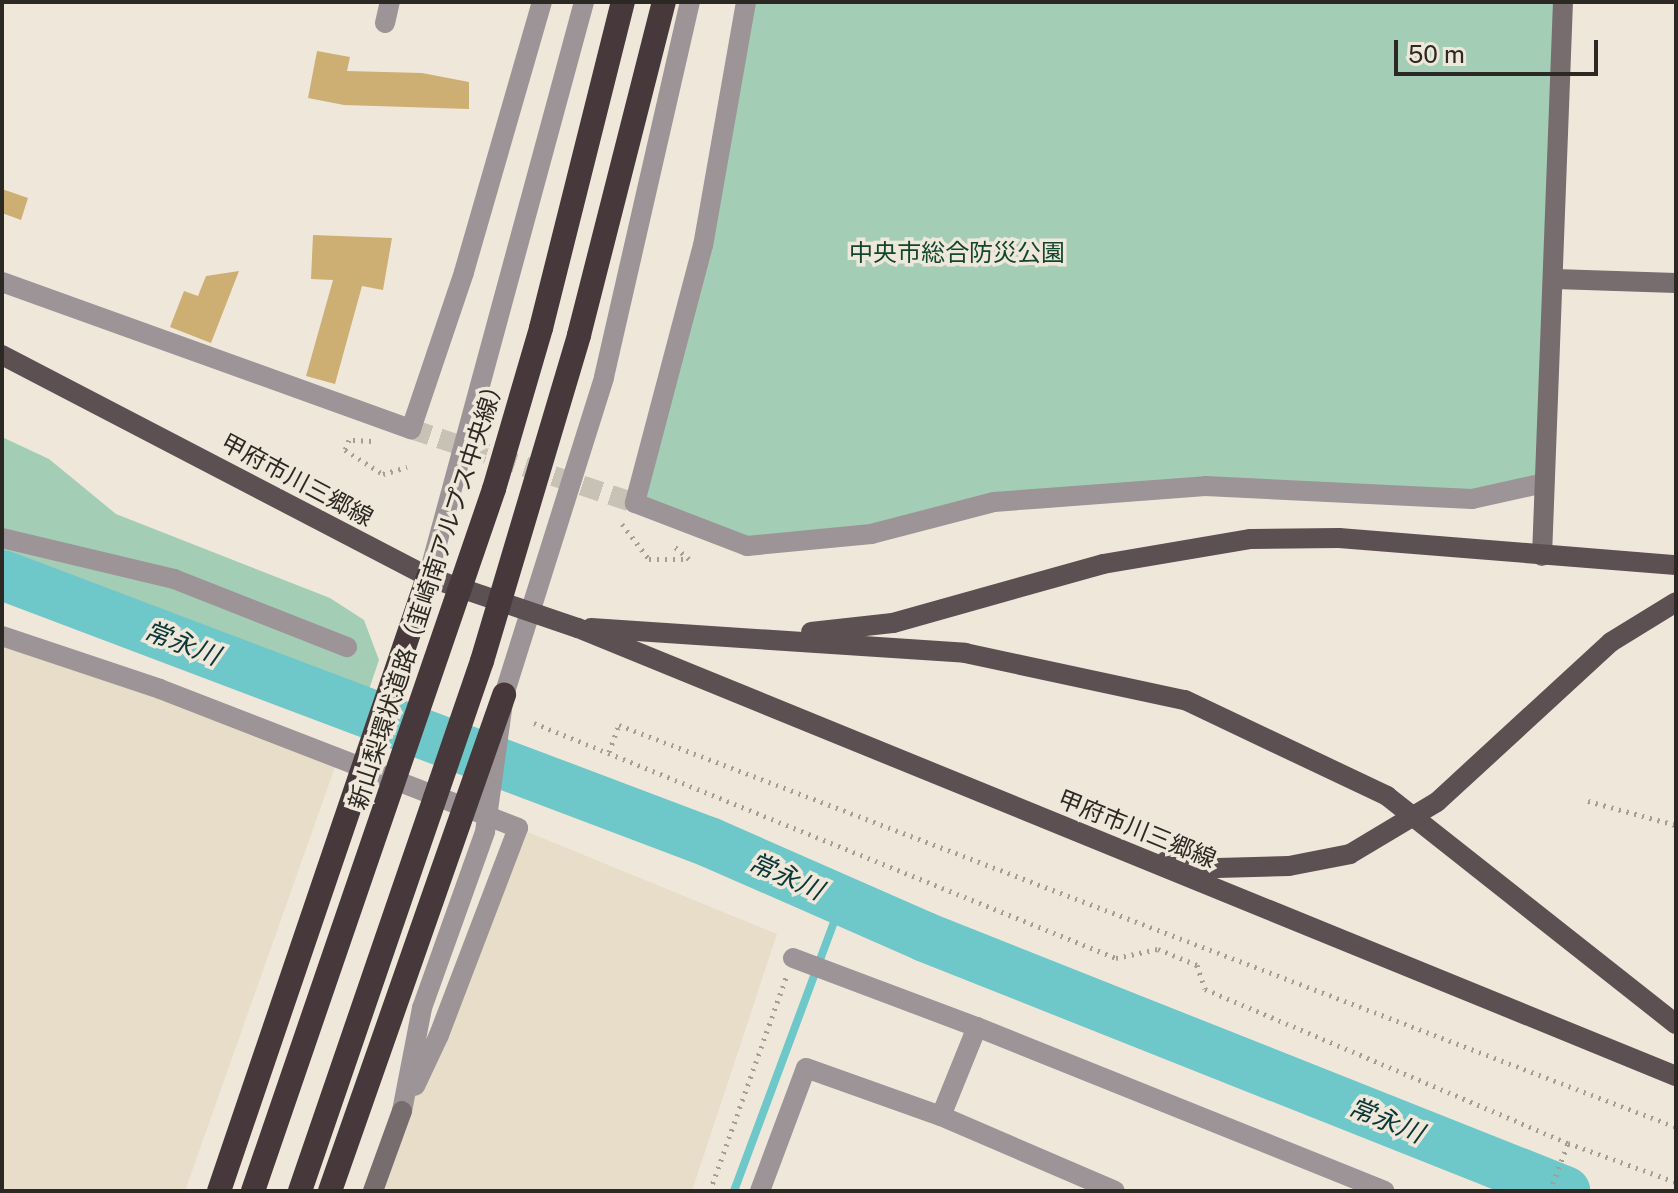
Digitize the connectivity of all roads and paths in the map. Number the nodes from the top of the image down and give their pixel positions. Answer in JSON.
{"nodes":[{"id":1,"x":390,"y":2,"type":"edge"},
{"id":2,"x":542,"y":2,"type":"edge"},
{"id":3,"x":584,"y":2,"type":"edge"},
{"id":4,"x":623,"y":2,"type":"edge"},
{"id":5,"x":664,"y":2,"type":"edge"},
{"id":6,"x":690,"y":2,"type":"edge"},
{"id":7,"x":746,"y":2,"type":"edge"},
{"id":8,"x":1563,"y":2,"type":"edge"},
{"id":9,"x":385,"y":23,"type":"dead end"},
{"id":10,"x":1555,"y":279,"type":"junction"},
{"id":11,"x":2,"y":282,"type":"edge"},
{"id":12,"x":1676,"y":283,"type":"edge"},
{"id":13,"x":2,"y":355,"type":"edge"},
{"id":14,"x":385,"y":441,"type":"dead end"},
{"id":15,"x":407,"y":467,"type":"dead end"},
{"id":16,"x":1544,"y":483,"type":"junction"},
{"id":17,"x":659,"y":512,"type":"junction"},
{"id":18,"x":621,"y":523,"type":"dead end"},
{"id":19,"x":2,"y":538,"type":"edge"},
{"id":20,"x":1542,"y":556,"type":"junction"},
{"id":21,"x":1676,"y":565,"type":"edge"},
{"id":22,"x":428,"y":577,"type":"junction"},
{"id":23,"x":1676,"y":602,"type":"edge"},
{"id":24,"x":531,"y":612,"type":"junction"},
{"id":25,"x":578,"y":628,"type":"junction"},
{"id":26,"x":2,"y":636,"type":"edge"},
{"id":27,"x":739,"y":639,"type":"junction"},
{"id":28,"x":347,"y":647,"type":"dead end"},
{"id":29,"x":504,"y":695,"type":"junction"},
{"id":30,"x":534,"y":723,"type":"dead end"},
{"id":31,"x":609,"y":752,"type":"junction"},
{"id":32,"x":1588,"y":801,"type":"dead end"},
{"id":33,"x":1676,"y":825,"type":"edge"},
{"id":34,"x":1134,"y":856,"type":"junction"},
{"id":35,"x":793,"y":958,"type":"joint"},
{"id":36,"x":1676,"y":1024,"type":"edge"},
{"id":37,"x":977,"y":1027,"type":"junction"},
{"id":38,"x":1676,"y":1076,"type":"edge"},
{"id":39,"x":402,"y":1111,"type":"junction"},
{"id":40,"x":941,"y":1116,"type":"junction"},
{"id":41,"x":1676,"y":1127,"type":"edge"},
{"id":42,"x":1568,"y":1143,"type":"junction"},
{"id":43,"x":1676,"y":1182,"type":"edge"},
{"id":44,"x":219,"y":1191,"type":"edge"},
{"id":45,"x":253,"y":1191,"type":"edge"},
{"id":46,"x":300,"y":1191,"type":"edge"},
{"id":47,"x":330,"y":1191,"type":"edge"},
{"id":48,"x":373,"y":1191,"type":"edge"},
{"id":49,"x":710,"y":1191,"type":"edge"},
{"id":50,"x":760,"y":1191,"type":"edge"},
{"id":51,"x":1115,"y":1191,"type":"edge"},
{"id":52,"x":1384,"y":1191,"type":"edge"},
{"id":53,"x":1550,"y":1191,"type":"edge"}],
"edges":[{"from":1,"to":9,"type":"street"},
{"from":2,"to":11,"type":"street"},
{"from":3,"to":22,"type":"street"},
{"from":4,"to":45,"type":"highway","name":"新山梨環状道路（韮崎南アルプス中央線）"},
{"from":5,"to":46,"type":"highway"},
{"from":6,"to":24,"type":"street"},
{"from":7,"to":17,"type":"street"},
{"from":8,"to":10,"type":"street"},
{"from":10,"to":12,"type":"street"},
{"from":10,"to":16,"type":"street"},
{"from":13,"to":22,"type":"main road","name":"甲府市川三郷線"},
{"from":14,"to":15,"type":"path"},
{"from":16,"to":17,"type":"street"},
{"from":16,"to":20,"type":"street"},
{"from":17,"to":18,"type":"path"},
{"from":19,"to":28,"type":"street"},
{"from":20,"to":21,"type":"main road","name":"甲府市川三郷線"},
{"from":20,"to":27,"type":"main road","name":"甲府市川三郷線"},
{"from":22,"to":24,"type":"main road","name":"甲府市川三郷線"},
{"from":22,"to":44,"type":"highway"},
{"from":23,"to":34,"type":"main road"},
{"from":24,"to":25,"type":"main road","name":"甲府市川三郷線"},
{"from":24,"to":29,"type":"street"},
{"from":25,"to":27,"type":"main road","name":"甲府市川三郷線"},
{"from":25,"to":34,"type":"main road","name":"甲府市川三郷線"},
{"from":26,"to":39,"type":"street"},
{"from":27,"to":36,"type":"main road","name":"甲府市川三郷線"},
{"from":29,"to":39,"type":"street"},
{"from":29,"to":47,"type":"highway"},
{"from":30,"to":31,"type":"path"},
{"from":31,"to":41,"type":"path"},
{"from":31,"to":42,"type":"path"},
{"from":32,"to":33,"type":"path"},
{"from":34,"to":38,"type":"main road","name":"甲府市川三郷線"},
{"from":35,"to":37,"type":"street"},
{"from":35,"to":49,"type":"path"},
{"from":37,"to":40,"type":"street"},
{"from":37,"to":52,"type":"street"},
{"from":39,"to":48,"type":"street"},
{"from":40,"to":50,"type":"street"},
{"from":40,"to":51,"type":"street"},
{"from":42,"to":43,"type":"path"},
{"from":42,"to":53,"type":"path"}]}
